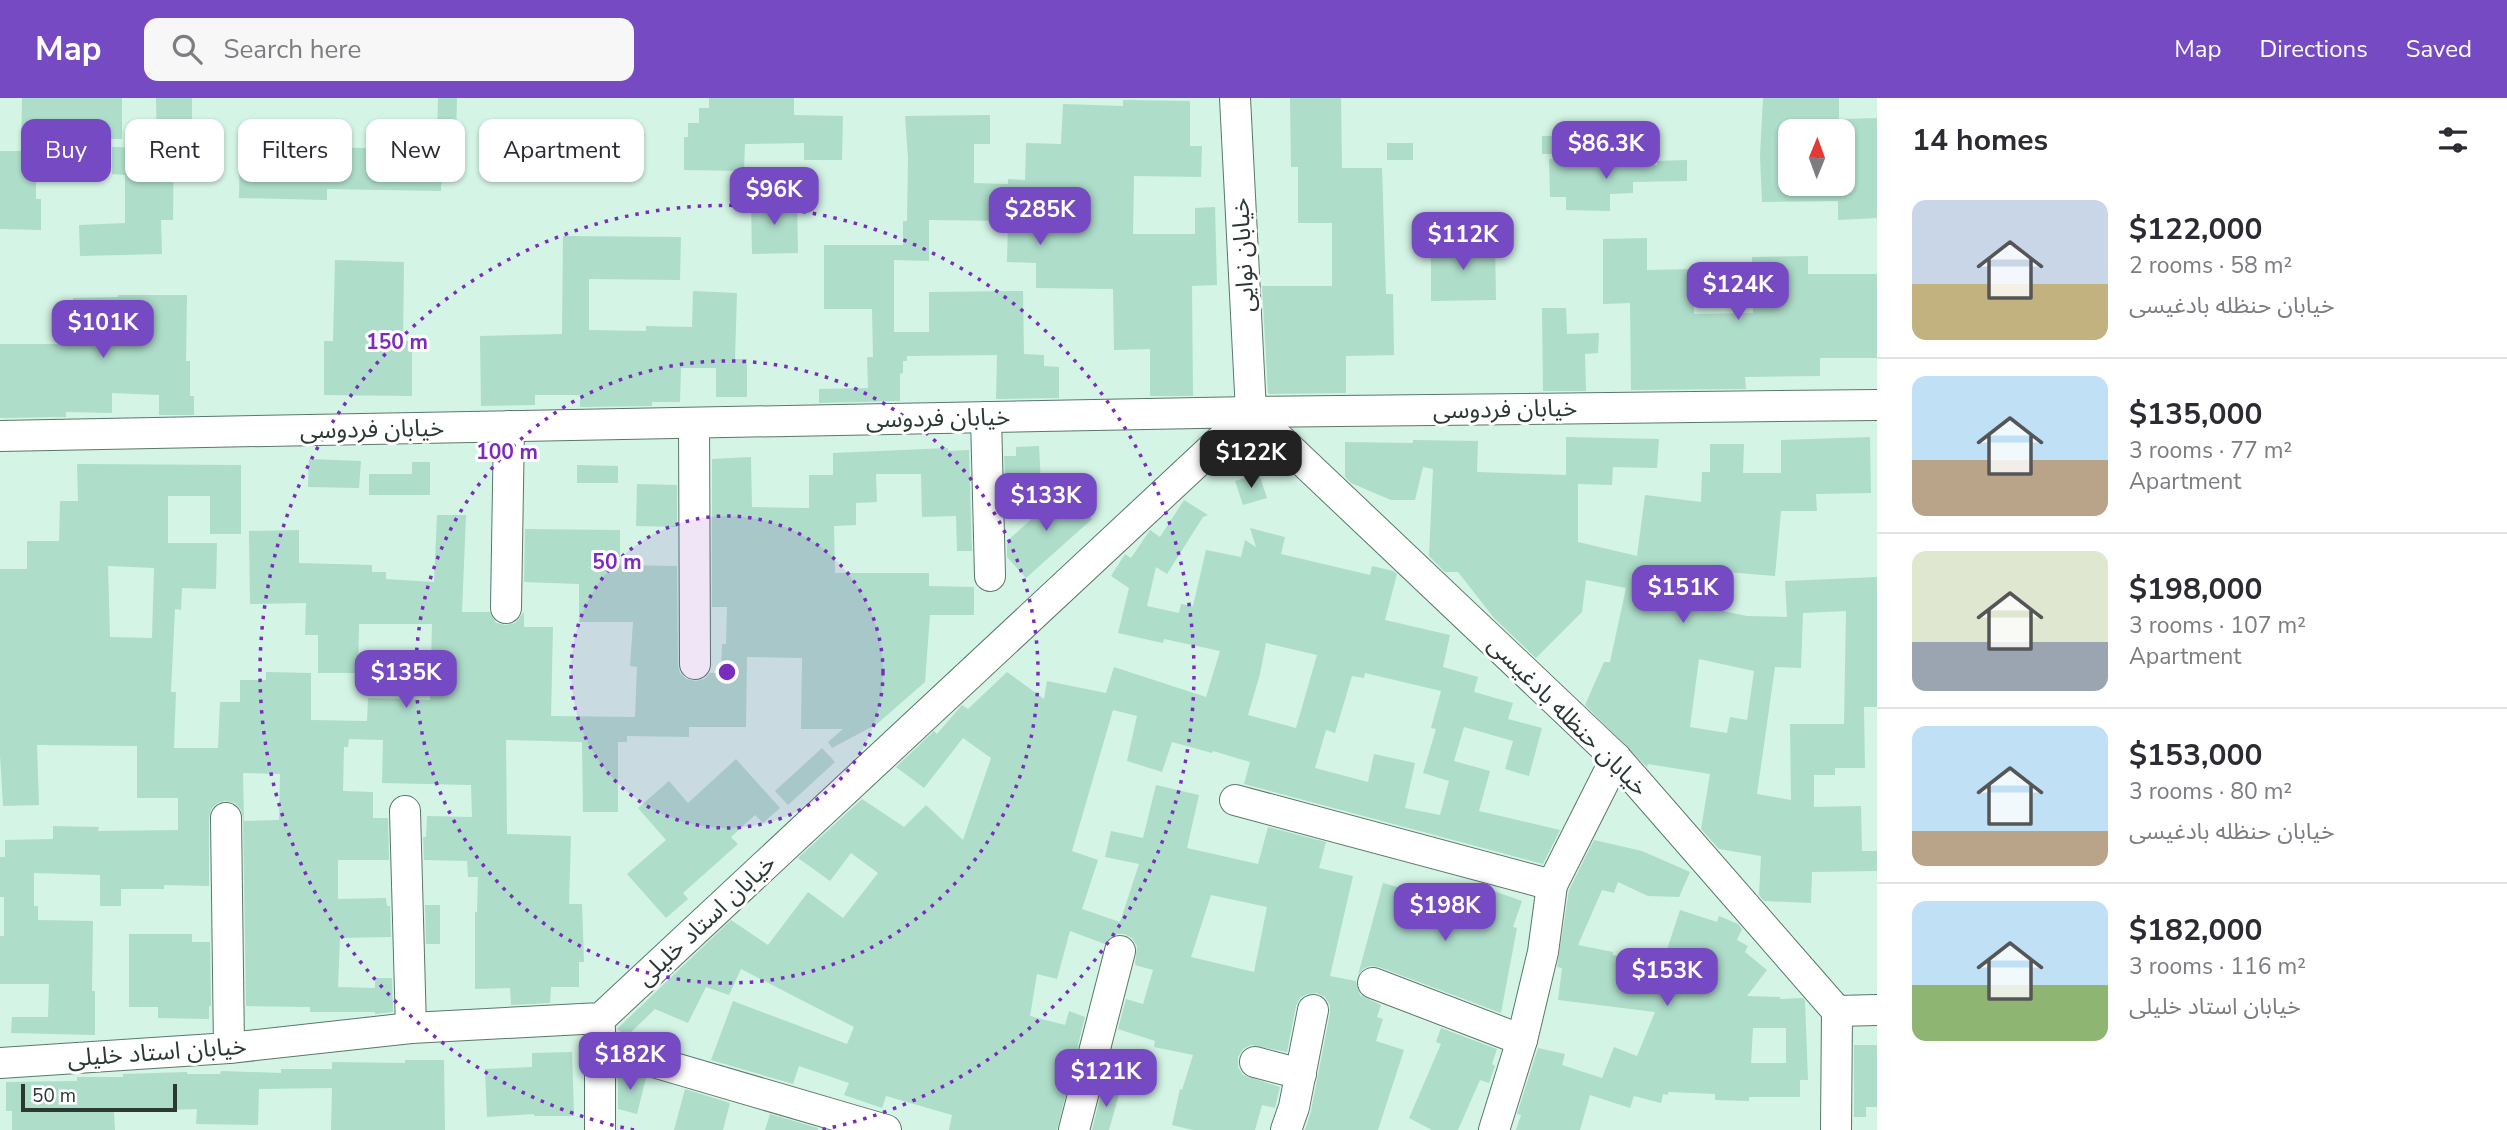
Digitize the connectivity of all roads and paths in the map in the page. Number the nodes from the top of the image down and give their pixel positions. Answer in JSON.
{"nodes":[{"id":1,"x":1235,"y":98,"type":"edge"},
{"id":2,"x":1877,"y":405,"type":"edge"},
{"id":3,"x":1251,"y":412,"type":"junction"},
{"id":4,"x":985,"y":417,"type":"junction"},
{"id":5,"x":694,"y":423,"type":"junction"},
{"id":6,"x":509,"y":426,"type":"junction"},
{"id":7,"x":0,"y":436,"type":"edge"},
{"id":8,"x":990,"y":576,"type":"dead end"},
{"id":9,"x":506,"y":608,"type":"dead end"},
{"id":10,"x":695,"y":664,"type":"dead end"},
{"id":11,"x":1616,"y":758,"type":"junction"},
{"id":12,"x":1235,"y":800,"type":"dead end"},
{"id":13,"x":405,"y":811,"type":"dead end"},
{"id":14,"x":226,"y":818,"type":"dead end"},
{"id":15,"x":1552,"y":885,"type":"junction"},
{"id":16,"x":1120,"y":951,"type":"dead end"},
{"id":17,"x":1373,"y":983,"type":"dead end"},
{"id":18,"x":1313,"y":1010,"type":"dead end"},
{"id":19,"x":1877,"y":1010,"type":"edge"},
{"id":20,"x":1837,"y":1011,"type":"junction"},
{"id":21,"x":411,"y":1028,"type":"junction"},
{"id":22,"x":600,"y":1032,"type":"junction"},
{"id":23,"x":1522,"y":1040,"type":"junction"},
{"id":24,"x":229,"y":1048,"type":"junction"},
{"id":25,"x":1255,"y":1062,"type":"dead end"},
{"id":26,"x":0,"y":1063,"type":"edge"},
{"id":27,"x":1301,"y":1074,"type":"junction"},
{"id":28,"x":600,"y":1130,"type":"edge"},
{"id":29,"x":886,"y":1130,"type":"edge"},
{"id":30,"x":1074,"y":1130,"type":"edge"},
{"id":31,"x":1286,"y":1130,"type":"edge"},
{"id":32,"x":1494,"y":1130,"type":"edge"},
{"id":33,"x":1836,"y":1130,"type":"edge"}],
"edges":[{"from":1,"to":3,"type":"street","name":"خیابان نوایی"},
{"from":2,"to":3,"type":"street","name":"خیابان فردوسی"},
{"from":3,"to":4,"type":"street","name":"خیابان فردوسی"},
{"from":3,"to":11,"type":"street","name":"خیابان حنظله بادغیسی"},
{"from":3,"to":22,"type":"street","name":"خیابان استاد خلیلی"},
{"from":4,"to":5,"type":"street","name":"خیابان فردوسی"},
{"from":4,"to":8,"type":"street"},
{"from":5,"to":6,"type":"street","name":"خیابان فردوسی"},
{"from":5,"to":10,"type":"street"},
{"from":6,"to":7,"type":"street","name":"خیابان فردوسی"},
{"from":6,"to":9,"type":"street"},
{"from":11,"to":15,"type":"street"},
{"from":11,"to":20,"type":"street","name":"خیابان حنظله بادغیسی"},
{"from":12,"to":15,"type":"street"},
{"from":13,"to":21,"type":"street"},
{"from":14,"to":24,"type":"street"},
{"from":15,"to":23,"type":"street"},
{"from":16,"to":30,"type":"street"},
{"from":17,"to":23,"type":"street"},
{"from":18,"to":27,"type":"street"},
{"from":19,"to":20,"type":"street"},
{"from":20,"to":33,"type":"street"},
{"from":21,"to":22,"type":"street","name":"خیابان استاد خلیلی"},
{"from":21,"to":24,"type":"street","name":"خیابان استاد خلیلی"},
{"from":22,"to":28,"type":"street"},
{"from":22,"to":29,"type":"street"},
{"from":23,"to":32,"type":"street"},
{"from":24,"to":26,"type":"street","name":"خیابان استاد خلیلی"},
{"from":25,"to":27,"type":"street"},
{"from":27,"to":31,"type":"street"}]}
